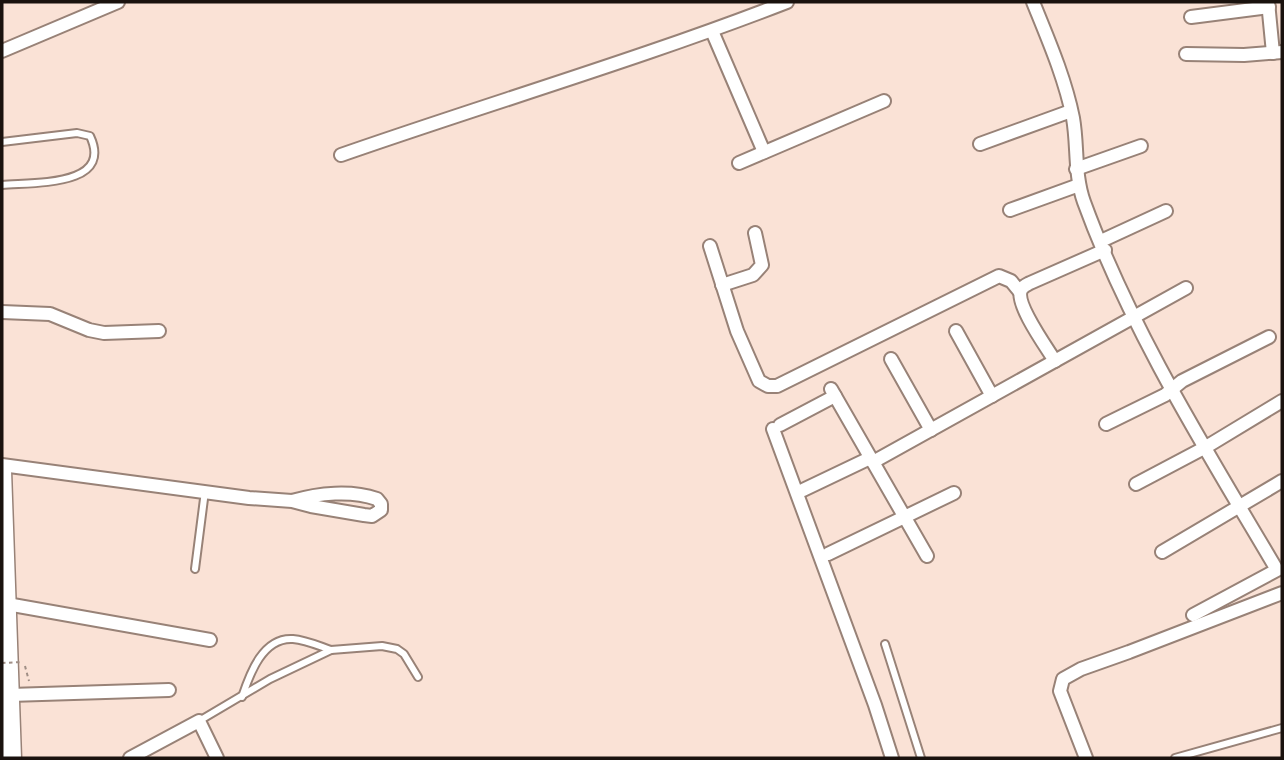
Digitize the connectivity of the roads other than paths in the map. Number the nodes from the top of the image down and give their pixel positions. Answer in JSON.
{"nodes":[{"id":1,"x":118,"y":2,"type":"edge"},
{"id":2,"x":787,"y":2,"type":"edge"},
{"id":3,"x":1033,"y":2,"type":"edge"},
{"id":4,"x":1269,"y":4,"type":"edge"},
{"id":5,"x":1191,"y":17,"type":"dead end"},
{"id":6,"x":712,"y":31,"type":"junction"},
{"id":7,"x":2,"y":51,"type":"edge"},
{"id":8,"x":1278,"y":52,"type":"edge"},
{"id":9,"x":1186,"y":54,"type":"dead end"},
{"id":10,"x":884,"y":101,"type":"dead end"},
{"id":11,"x":1071,"y":111,"type":"junction"},
{"id":12,"x":2,"y":142,"type":"edge"},
{"id":13,"x":980,"y":145,"type":"dead end"},
{"id":14,"x":1140,"y":146,"type":"dead end"},
{"id":15,"x":764,"y":152,"type":"junction"},
{"id":16,"x":341,"y":155,"type":"dead end"},
{"id":17,"x":739,"y":163,"type":"dead end"},
{"id":18,"x":1076,"y":169,"type":"junction"},
{"id":19,"x":2,"y":185,"type":"edge"},
{"id":20,"x":1079,"y":185,"type":"junction"},
{"id":21,"x":1010,"y":210,"type":"dead end"},
{"id":22,"x":1166,"y":211,"type":"dead end"},
{"id":23,"x":755,"y":233,"type":"dead end"},
{"id":24,"x":1103,"y":245,"type":"junction"},
{"id":25,"x":710,"y":246,"type":"dead end"},
{"id":26,"x":722,"y":285,"type":"junction"},
{"id":27,"x":1186,"y":288,"type":"dead end"},
{"id":28,"x":1020,"y":292,"type":"junction"},
{"id":29,"x":2,"y":312,"type":"edge"},
{"id":30,"x":1135,"y":317,"type":"junction"},
{"id":31,"x":159,"y":331,"type":"dead end"},
{"id":32,"x":956,"y":331,"type":"dead end"},
{"id":33,"x":1269,"y":337,"type":"dead end"},
{"id":34,"x":891,"y":359,"type":"dead end"},
{"id":35,"x":1055,"y":361,"type":"junction"},
{"id":36,"x":1172,"y":388,"type":"junction"},
{"id":37,"x":992,"y":396,"type":"junction"},
{"id":38,"x":1282,"y":401,"type":"edge"},
{"id":39,"x":1106,"y":424,"type":"dead end"},
{"id":40,"x":931,"y":430,"type":"junction"},
{"id":41,"x":1206,"y":447,"type":"junction"},
{"id":42,"x":872,"y":460,"type":"junction"},
{"id":43,"x":2,"y":468,"type":"edge"},
{"id":44,"x":1282,"y":481,"type":"edge"},
{"id":45,"x":1136,"y":484,"type":"dead end"},
{"id":46,"x":803,"y":490,"type":"dead end"},
{"id":47,"x":205,"y":491,"type":"junction"},
{"id":48,"x":954,"y":493,"type":"dead end"},
{"id":49,"x":292,"y":501,"type":"junction"},
{"id":50,"x":1241,"y":508,"type":"junction"},
{"id":51,"x":905,"y":517,"type":"junction"},
{"id":52,"x":1163,"y":552,"type":"dead end"},
{"id":53,"x":828,"y":554,"type":"dead end"},
{"id":54,"x":927,"y":556,"type":"dead end"},
{"id":55,"x":195,"y":569,"type":"dead end"},
{"id":56,"x":1282,"y":593,"type":"edge"},
{"id":57,"x":7,"y":604,"type":"junction"},
{"id":58,"x":1193,"y":615,"type":"dead end"},
{"id":59,"x":210,"y":640,"type":"dead end"},
{"id":60,"x":885,"y":644,"type":"dead end"},
{"id":61,"x":331,"y":650,"type":"junction"},
{"id":62,"x":418,"y":677,"type":"dead end"},
{"id":63,"x":169,"y":690,"type":"dead end"},
{"id":64,"x":10,"y":695,"type":"junction"},
{"id":65,"x":242,"y":696,"type":"junction"},
{"id":66,"x":199,"y":721,"type":"junction"},
{"id":67,"x":1282,"y":728,"type":"edge"},
{"id":68,"x":12,"y":758,"type":"edge"},
{"id":69,"x":131,"y":758,"type":"edge"},
{"id":70,"x":217,"y":758,"type":"edge"},
{"id":71,"x":892,"y":758,"type":"edge"},
{"id":72,"x":921,"y":758,"type":"edge"},
{"id":73,"x":1086,"y":758,"type":"edge"},
{"id":74,"x":1175,"y":758,"type":"edge"}],
"edges":[{"from":1,"to":7,"type":"street"},
{"from":2,"to":6,"type":"street"},
{"from":3,"to":11,"type":"street"},
{"from":4,"to":5,"type":"street"},
{"from":4,"to":8,"type":"street"},
{"from":6,"to":15,"type":"street"},
{"from":6,"to":16,"type":"street"},
{"from":8,"to":9,"type":"street"},
{"from":10,"to":15,"type":"street"},
{"from":11,"to":13,"type":"street"},
{"from":11,"to":18,"type":"street"},
{"from":12,"to":19,"type":"lane"},
{"from":14,"to":18,"type":"street"},
{"from":15,"to":17,"type":"street"},
{"from":18,"to":20,"type":"street"},
{"from":20,"to":21,"type":"street"},
{"from":20,"to":24,"type":"street"},
{"from":22,"to":24,"type":"street"},
{"from":23,"to":26,"type":"street"},
{"from":24,"to":28,"type":"street"},
{"from":24,"to":30,"type":"street"},
{"from":25,"to":26,"type":"street"},
{"from":26,"to":28,"type":"street"},
{"from":27,"to":30,"type":"street"},
{"from":28,"to":35,"type":"street"},
{"from":29,"to":31,"type":"street"},
{"from":30,"to":35,"type":"street"},
{"from":30,"to":36,"type":"street"},
{"from":32,"to":37,"type":"street"},
{"from":33,"to":36,"type":"street"},
{"from":34,"to":40,"type":"street"},
{"from":35,"to":37,"type":"street"},
{"from":36,"to":39,"type":"street"},
{"from":36,"to":41,"type":"street"},
{"from":37,"to":40,"type":"street"},
{"from":38,"to":41,"type":"street"},
{"from":40,"to":42,"type":"street"},
{"from":41,"to":45,"type":"street"},
{"from":41,"to":50,"type":"street"},
{"from":42,"to":46,"type":"street"},
{"from":42,"to":51,"type":"street"},
{"from":42,"to":71,"type":"street"},
{"from":43,"to":47,"type":"street"},
{"from":43,"to":57,"type":"main road"},
{"from":44,"to":50,"type":"street"},
{"from":47,"to":49,"type":"street"},
{"from":47,"to":55,"type":"lane"},
{"from":48,"to":51,"type":"street"},
{"from":49,"to":49,"type":"street"},
{"from":50,"to":52,"type":"street"},
{"from":50,"to":58,"type":"street"},
{"from":51,"to":53,"type":"street"},
{"from":51,"to":54,"type":"street"},
{"from":56,"to":73,"type":"street"},
{"from":57,"to":59,"type":"street"},
{"from":57,"to":64,"type":"main road"},
{"from":60,"to":72,"type":"lane"},
{"from":61,"to":62,"type":"lane"},
{"from":61,"to":65,"type":"lane"},
{"from":61,"to":65,"type":"lane"},
{"from":63,"to":64,"type":"street"},
{"from":64,"to":68,"type":"main road"},
{"from":65,"to":66,"type":"lane"},
{"from":66,"to":69,"type":"street"},
{"from":66,"to":70,"type":"street"},
{"from":67,"to":74,"type":"lane"}]}
